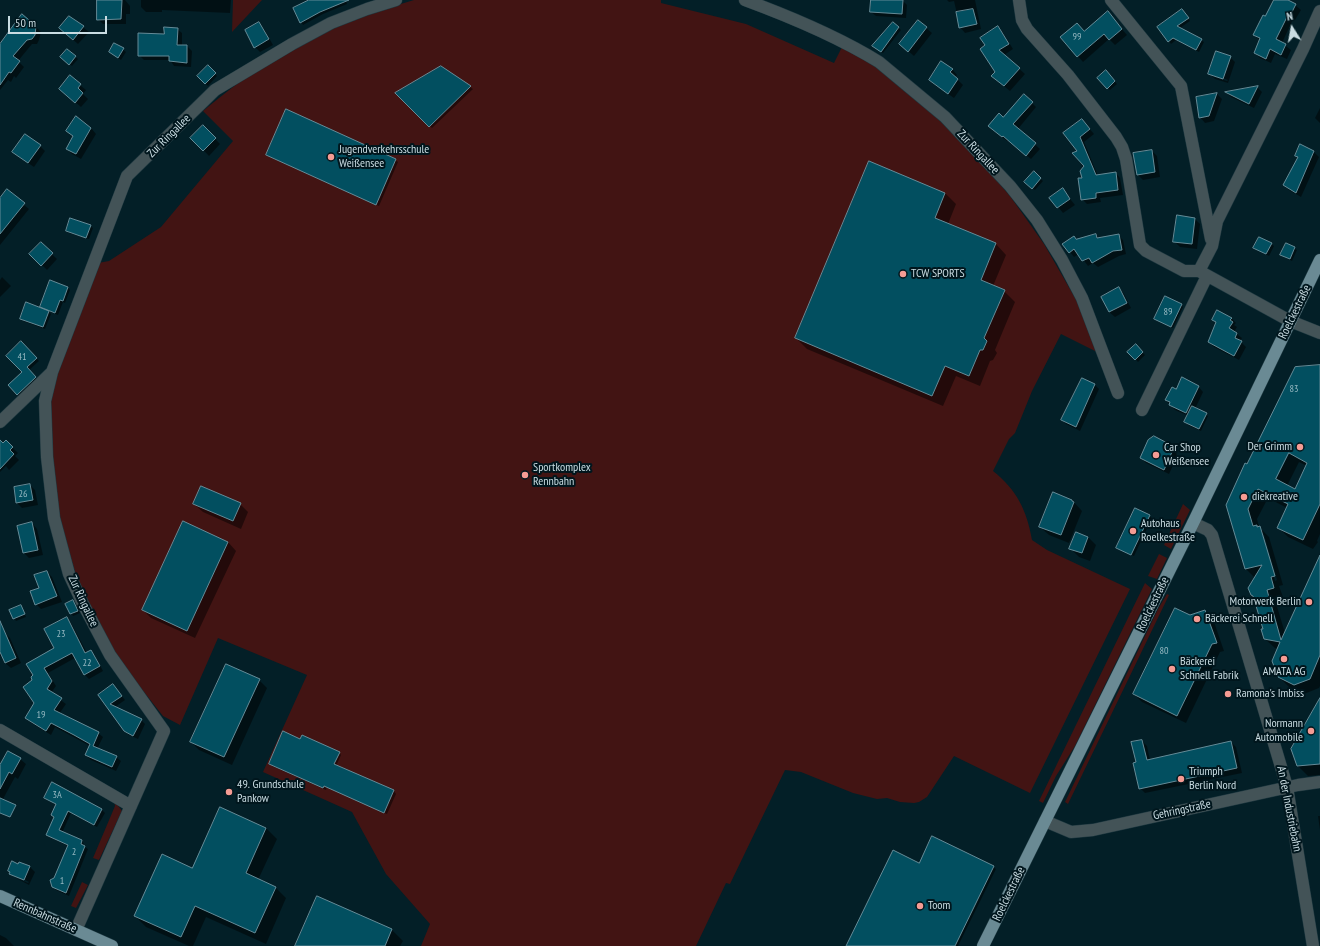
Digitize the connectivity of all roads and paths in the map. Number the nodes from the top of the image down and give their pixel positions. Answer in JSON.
{"nodes":[{"id":1,"x":396,"y":0,"type":"edge"},
{"id":2,"x":744,"y":0,"type":"edge"},
{"id":3,"x":1019,"y":0,"type":"edge"},
{"id":4,"x":1111,"y":0,"type":"edge"},
{"id":5,"x":1320,"y":11,"type":"edge"},
{"id":6,"x":1212,"y":246,"type":"junction"},
{"id":7,"x":1320,"y":260,"type":"edge"},
{"id":8,"x":1203,"y":274,"type":"junction"},
{"id":9,"x":1290,"y":321,"type":"junction"},
{"id":10,"x":1320,"y":333,"type":"edge"},
{"id":11,"x":52,"y":372,"type":"junction"},
{"id":12,"x":1118,"y":393,"type":"dead end"},
{"id":13,"x":1142,"y":410,"type":"dead end"},
{"id":14,"x":0,"y":422,"type":"edge"},
{"id":15,"x":1193,"y":523,"type":"junction"},
{"id":16,"x":0,"y":730,"type":"edge"},
{"id":17,"x":1320,"y":782,"type":"edge"},
{"id":18,"x":1287,"y":787,"type":"junction"},
{"id":19,"x":131,"y":806,"type":"junction"},
{"id":20,"x":1045,"y":821,"type":"junction"},
{"id":21,"x":0,"y":896,"type":"edge"},
{"id":22,"x":76,"y":930,"type":"junction"},
{"id":23,"x":112,"y":946,"type":"edge"},
{"id":24,"x":984,"y":946,"type":"edge"},
{"id":25,"x":1313,"y":946,"type":"edge"}],
"edges":[{"from":1,"to":11,"type":"street","name":"Zur Ringallee"},
{"from":2,"to":12,"type":"street","name":"Zur Ringallee"},
{"from":3,"to":8,"type":"street"},
{"from":4,"to":6,"type":"street"},
{"from":5,"to":6,"type":"street"},
{"from":6,"to":8,"type":"street"},
{"from":7,"to":9,"type":"main road","name":"Roelckestraße"},
{"from":8,"to":9,"type":"street"},
{"from":8,"to":13,"type":"street"},
{"from":9,"to":10,"type":"street"},
{"from":9,"to":15,"type":"main road","name":"Roelckestraße"},
{"from":11,"to":14,"type":"street","name":"Zur Ringallee"},
{"from":11,"to":19,"type":"street","name":"Zur Ringallee"},
{"from":15,"to":18,"type":"street","name":"An der Industriebahn"},
{"from":15,"to":20,"type":"main road","name":"Roelckestraße"},
{"from":16,"to":19,"type":"street"},
{"from":17,"to":18,"type":"street","name":"Gehringstraße"},
{"from":18,"to":20,"type":"street","name":"Gehringstraße"},
{"from":18,"to":25,"type":"street","name":"An der Industriebahn"},
{"from":19,"to":22,"type":"street","name":"Zur Ringallee"},
{"from":20,"to":24,"type":"main road","name":"Roelckestraße"},
{"from":21,"to":22,"type":"main road","name":"Rennbahnstraße"},
{"from":22,"to":23,"type":"main road","name":"Rennbahnstraße"}]}
